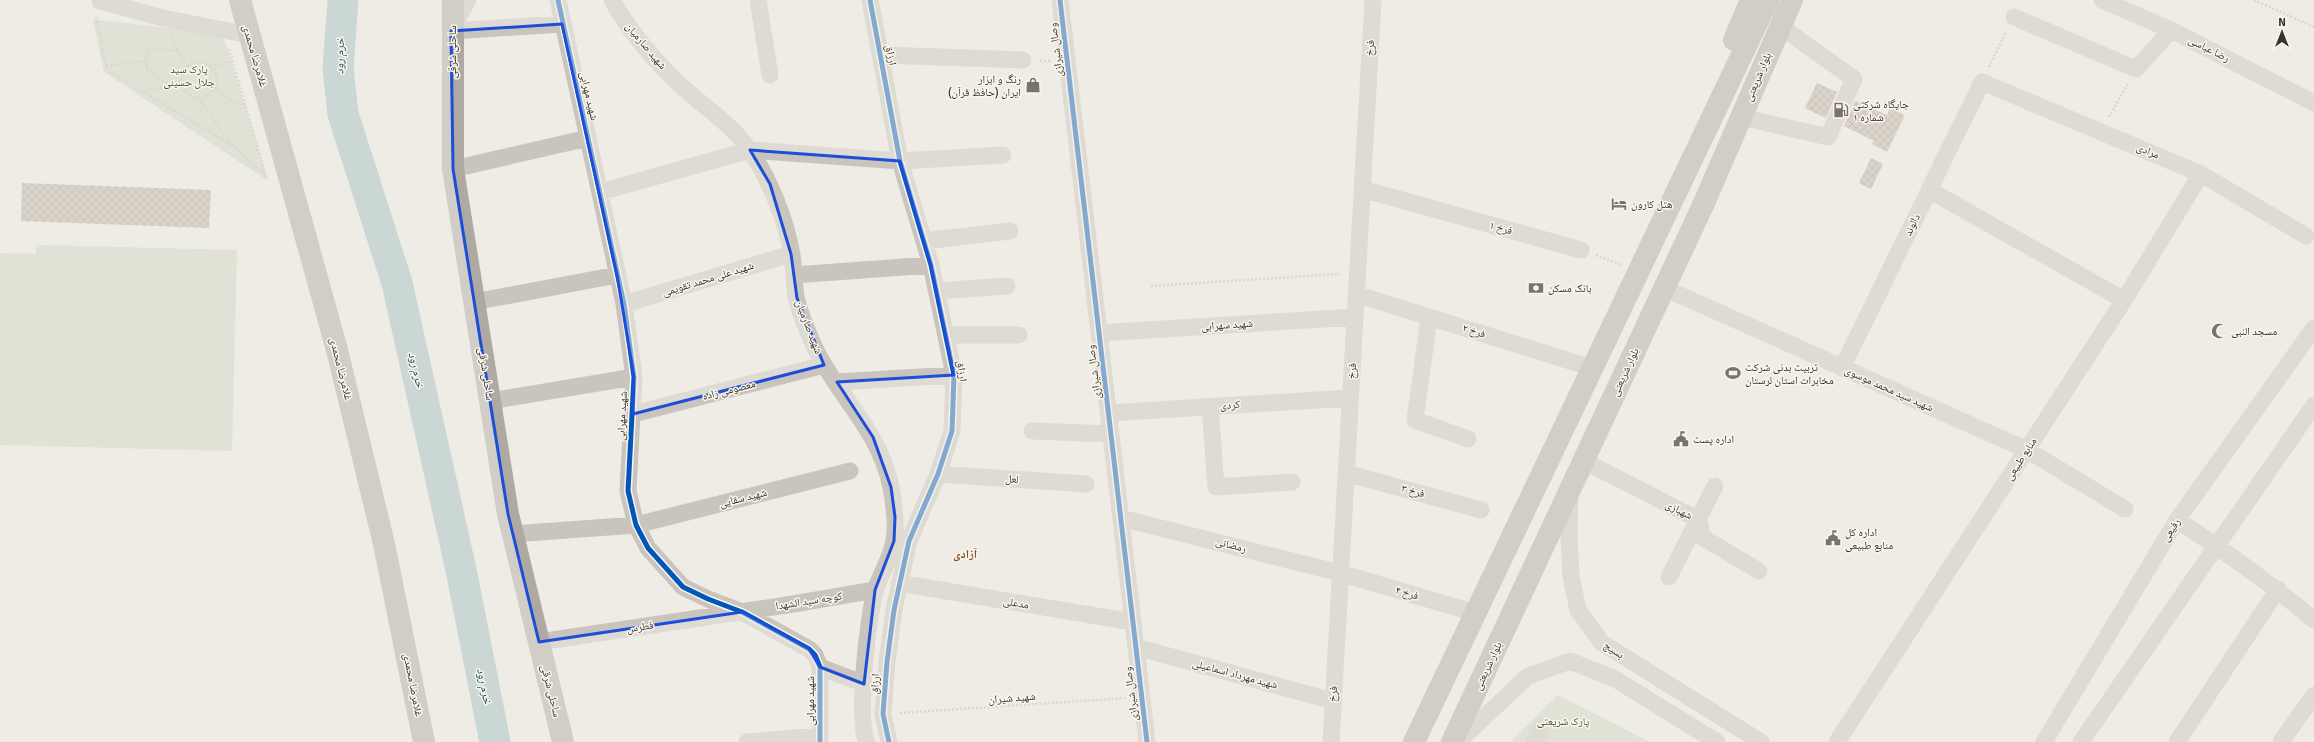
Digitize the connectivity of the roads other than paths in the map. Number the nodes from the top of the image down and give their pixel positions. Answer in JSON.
{"nodes":[{"id":1,"x":230,"y":0,"type":"edge"},
{"id":2,"x":240,"y":0,"type":"edge"},
{"id":3,"x":453,"y":0,"type":"edge"},
{"id":4,"x":468,"y":0,"type":"edge"},
{"id":5,"x":558,"y":0,"type":"edge"},
{"id":6,"x":612,"y":0,"type":"edge"},
{"id":7,"x":758,"y":0,"type":"edge"},
{"id":8,"x":870,"y":0,"type":"edge"},
{"id":9,"x":1060,"y":0,"type":"edge"},
{"id":10,"x":1373,"y":0,"type":"edge"},
{"id":11,"x":1750,"y":0,"type":"edge"},
{"id":12,"x":1768,"y":0,"type":"edge"},
{"id":13,"x":2102,"y":0,"type":"edge"},
{"id":14,"x":100,"y":1,"type":"road end"},
{"id":15,"x":1788,"y":10,"type":"edge"},
{"id":16,"x":2014,"y":17,"type":"road end"},
{"id":17,"x":562,"y":24,"type":"junction"},
{"id":18,"x":2172,"y":30,"type":"junction"},
{"id":19,"x":452,"y":31,"type":"junction"},
{"id":20,"x":249,"y":35,"type":"junction"},
{"id":21,"x":881,"y":55,"type":"junction"},
{"id":22,"x":1023,"y":60,"type":"road end"},
{"id":23,"x":770,"y":75,"type":"dead end"},
{"id":24,"x":1982,"y":82,"type":"joint"},
{"id":25,"x":2314,"y":103,"type":"edge"},
{"id":26,"x":1714,"y":113,"type":"junction"},
{"id":27,"x":1741,"y":117,"type":"junction"},
{"id":28,"x":588,"y":138,"type":"junction"},
{"id":29,"x":750,"y":150,"type":"junction"},
{"id":30,"x":1003,"y":155,"type":"dead end"},
{"id":31,"x":900,"y":161,"type":"junction"},
{"id":32,"x":453,"y":169,"type":"junction"},
{"id":33,"x":2201,"y":174,"type":"junction"},
{"id":34,"x":1362,"y":189,"type":"junction"},
{"id":35,"x":1929,"y":190,"type":"junction"},
{"id":36,"x":600,"y":192,"type":"junction"},
{"id":37,"x":1010,"y":231,"type":"dead end"},
{"id":38,"x":2306,"y":236,"type":"dead end"},
{"id":39,"x":924,"y":241,"type":"junction"},
{"id":40,"x":1581,"y":250,"type":"road end"},
{"id":41,"x":791,"y":254,"type":"junction"},
{"id":42,"x":931,"y":265,"type":"junction"},
{"id":43,"x":617,"y":275,"type":"junction"},
{"id":44,"x":794,"y":275,"type":"junction"},
{"id":45,"x":1007,"y":286,"type":"dead end"},
{"id":46,"x":1664,"y":288,"type":"junction"},
{"id":47,"x":937,"y":291,"type":"junction"},
{"id":48,"x":1356,"y":294,"type":"junction"},
{"id":49,"x":2124,"y":300,"type":"junction"},
{"id":50,"x":474,"y":302,"type":"junction"},
{"id":51,"x":624,"y":304,"type":"junction"},
{"id":52,"x":1355,"y":317,"type":"junction"},
{"id":53,"x":1429,"y":318,"type":"junction"},
{"id":54,"x":2314,"y":328,"type":"edge"},
{"id":55,"x":1099,"y":333,"type":"junction"},
{"id":56,"x":946,"y":335,"type":"junction"},
{"id":57,"x":1019,"y":335,"type":"dead end"},
{"id":58,"x":824,"y":365,"type":"junction"},
{"id":59,"x":1592,"y":368,"type":"junction"},
{"id":60,"x":1842,"y":368,"type":"junction"},
{"id":61,"x":954,"y":375,"type":"junction"},
{"id":62,"x":634,"y":377,"type":"junction"},
{"id":63,"x":837,"y":382,"type":"junction"},
{"id":64,"x":1350,"y":398,"type":"junction"},
{"id":65,"x":490,"y":401,"type":"junction"},
{"id":66,"x":2314,"y":405,"type":"edge"},
{"id":67,"x":1210,"y":406,"type":"junction"},
{"id":68,"x":1109,"y":413,"type":"junction"},
{"id":69,"x":633,"y":414,"type":"junction"},
{"id":70,"x":1032,"y":431,"type":"dead end"},
{"id":71,"x":1111,"y":434,"type":"junction"},
{"id":72,"x":1468,"y":439,"type":"dead end"},
{"id":73,"x":2027,"y":450,"type":"junction"},
{"id":74,"x":1584,"y":461,"type":"junction"},
{"id":75,"x":850,"y":471,"type":"dead end"},
{"id":76,"x":1346,"y":473,"type":"junction"},
{"id":77,"x":938,"y":474,"type":"junction"},
{"id":78,"x":1292,"y":482,"type":"dead end"},
{"id":79,"x":1086,"y":484,"type":"dead end"},
{"id":80,"x":1716,"y":486,"type":"dead end"},
{"id":81,"x":1570,"y":491,"type":"junction"},
{"id":82,"x":2125,"y":508,"type":"dead end"},
{"id":83,"x":1481,"y":510,"type":"dead end"},
{"id":84,"x":1121,"y":518,"type":"junction"},
{"id":85,"x":1699,"y":520,"type":"junction"},
{"id":86,"x":2177,"y":520,"type":"junction"},
{"id":87,"x":636,"y":524,"type":"junction"},
{"id":88,"x":513,"y":534,"type":"junction"},
{"id":89,"x":2216,"y":545,"type":"junction"},
{"id":90,"x":1759,"y":571,"type":"dead end"},
{"id":91,"x":1340,"y":573,"type":"junction"},
{"id":92,"x":1669,"y":577,"type":"dead end"},
{"id":93,"x":900,"y":583,"type":"junction"},
{"id":94,"x":2278,"y":589,"type":"junction"},
{"id":95,"x":875,"y":590,"type":"junction"},
{"id":96,"x":742,"y":612,"type":"junction"},
{"id":97,"x":1474,"y":613,"type":"junction"},
{"id":98,"x":2314,"y":620,"type":"edge"},
{"id":99,"x":1133,"y":622,"type":"junction"},
{"id":100,"x":539,"y":642,"type":"junction"},
{"id":101,"x":1136,"y":647,"type":"junction"},
{"id":102,"x":820,"y":667,"type":"junction"},
{"id":103,"x":864,"y":684,"type":"junction"},
{"id":104,"x":2314,"y":695,"type":"edge"},
{"id":105,"x":1333,"y":701,"type":"junction"},
{"id":106,"x":1542,"y":727,"type":"dead end"},
{"id":107,"x":820,"y":739,"type":"edge"},
{"id":108,"x":424,"y":742,"type":"edge"},
{"id":109,"x":563,"y":742,"type":"edge"},
{"id":110,"x":747,"y":742,"type":"edge"},
{"id":111,"x":867,"y":742,"type":"edge"},
{"id":112,"x":889,"y":742,"type":"edge"},
{"id":113,"x":1147,"y":742,"type":"edge"},
{"id":114,"x":1331,"y":742,"type":"edge"},
{"id":115,"x":1414,"y":742,"type":"edge"},
{"id":116,"x":1452,"y":742,"type":"edge"},
{"id":117,"x":1458,"y":742,"type":"edge"},
{"id":118,"x":1534,"y":742,"type":"edge"},
{"id":119,"x":1717,"y":742,"type":"edge"},
{"id":120,"x":1761,"y":742,"type":"edge"},
{"id":121,"x":1837,"y":742,"type":"edge"},
{"id":122,"x":2044,"y":742,"type":"edge"},
{"id":123,"x":2081,"y":742,"type":"edge"},
{"id":124,"x":2177,"y":742,"type":"edge"},
{"id":125,"x":2281,"y":742,"type":"edge"}],
"edges":[{"from":1,"to":20,"type":"main road"},
{"from":2,"to":20,"type":"main road","name":"غلامرضا محمدی"},
{"from":3,"to":19,"type":"main road","name":"ساحلی شرقی"},
{"from":4,"to":19,"type":"street"},
{"from":5,"to":17,"type":"street","name":"شهید مهرابی"},
{"from":6,"to":29,"type":"street","name":"شهید صارمیان"},
{"from":7,"to":23,"type":"street"},
{"from":8,"to":21,"type":"street","name":"ارزاق"},
{"from":9,"to":55,"type":"street","name":"وصال شیرازی"},
{"from":10,"to":34,"type":"street","name":"فرخ"},
{"from":11,"to":26,"type":"main road"},
{"from":12,"to":26,"type":"main road","name":"بلوار شریعتی"},
{"from":13,"to":18,"type":"street","name":"رضا عباسی"},
{"from":14,"to":20,"type":"street"},
{"from":15,"to":27,"type":"main road","name":"بلوار شریعتی"},
{"from":15,"to":27,"type":"street"},
{"from":16,"to":18,"type":"street"},
{"from":17,"to":19,"type":"street"},
{"from":17,"to":28,"type":"street","name":"شهید مهرابی"},
{"from":18,"to":25,"type":"street","name":"رضا عباسی"},
{"from":19,"to":32,"type":"main road","name":"ساحلی شرقی"},
{"from":20,"to":108,"type":"main road","name":"غلامرضا محمدی"},
{"from":21,"to":22,"type":"street"},
{"from":21,"to":31,"type":"street","name":"ارزاق"},
{"from":24,"to":33,"type":"street","name":"مرادی"},
{"from":24,"to":35,"type":"street","name":"دالوند"},
{"from":26,"to":59,"type":"main road","name":"بلوار شریعتی"},
{"from":27,"to":46,"type":"main road","name":"بلوار شریعتی"},
{"from":28,"to":32,"type":"street"},
{"from":28,"to":36,"type":"street","name":"شهید مهرابی"},
{"from":29,"to":31,"type":"street"},
{"from":29,"to":36,"type":"street"},
{"from":29,"to":41,"type":"street","name":"شهید صارمیان"},
{"from":30,"to":31,"type":"street"},
{"from":31,"to":39,"type":"street","name":"ارزاق"},
{"from":32,"to":50,"type":"main road","name":"ساحلی شرقی"},
{"from":33,"to":38,"type":"street","name":"مرادی"},
{"from":33,"to":49,"type":"street","name":"منابع طبیعی"},
{"from":34,"to":40,"type":"street","name":"فرخ ۱"},
{"from":34,"to":48,"type":"street","name":"فرخ"},
{"from":35,"to":49,"type":"street"},
{"from":35,"to":60,"type":"street","name":"دالوند"},
{"from":36,"to":43,"type":"street","name":"شهید مهرابی"},
{"from":37,"to":39,"type":"street"},
{"from":39,"to":42,"type":"street","name":"ارزاق"},
{"from":41,"to":44,"type":"street","name":"شهید صارمیان"},
{"from":41,"to":51,"type":"street","name":"شهید علی محمد تقویمی"},
{"from":42,"to":44,"type":"street"},
{"from":42,"to":47,"type":"street","name":"ارزاق"},
{"from":43,"to":50,"type":"street"},
{"from":43,"to":51,"type":"street","name":"شهید مهرابی"},
{"from":44,"to":58,"type":"street","name":"شهید صارمیان"},
{"from":45,"to":47,"type":"street"},
{"from":46,"to":60,"type":"street","name":"شهید سید محمد موسوی"},
{"from":46,"to":74,"type":"main road","name":"بلوار شریعتی"},
{"from":47,"to":56,"type":"street","name":"ارزاق"},
{"from":48,"to":52,"type":"street","name":"فرخ"},
{"from":48,"to":53,"type":"street","name":"فرخ ۲"},
{"from":49,"to":73,"type":"street","name":"منابع طبیعی"},
{"from":50,"to":65,"type":"main road","name":"ساحلی شرقی"},
{"from":51,"to":62,"type":"street","name":"شهید مهرابی"},
{"from":52,"to":55,"type":"street","name":"شهید سهرابی"},
{"from":52,"to":64,"type":"street","name":"فرخ"},
{"from":53,"to":59,"type":"street","name":"فرخ ۲"},
{"from":53,"to":72,"type":"street"},
{"from":54,"to":86,"type":"street","name":"رفیعی"},
{"from":55,"to":68,"type":"street","name":"وصال شیرازی"},
{"from":56,"to":57,"type":"street"},
{"from":56,"to":61,"type":"street","name":"ارزاق"},
{"from":58,"to":63,"type":"street","name":"شهید صارمیان"},
{"from":58,"to":69,"type":"street","name":"معصومی زاده"},
{"from":59,"to":97,"type":"main road","name":"بلوار شریعتی"},
{"from":60,"to":73,"type":"street","name":"شهید سید محمد موسوی"},
{"from":61,"to":63,"type":"street"},
{"from":61,"to":77,"type":"street","name":"ارزاق"},
{"from":62,"to":65,"type":"street"},
{"from":62,"to":69,"type":"street","name":"شهید مهرابی"},
{"from":63,"to":95,"type":"street","name":"شهید صارمیان"},
{"from":64,"to":67,"type":"street","name":"کردی"},
{"from":64,"to":76,"type":"street","name":"فرخ"},
{"from":65,"to":88,"type":"main road","name":"ساحلی شرقی"},
{"from":66,"to":89,"type":"street"},
{"from":67,"to":68,"type":"street","name":"کردی"},
{"from":67,"to":78,"type":"street"},
{"from":68,"to":71,"type":"street","name":"وصال شیرازی"},
{"from":69,"to":87,"type":"street","name":"شهید مهرابی"},
{"from":70,"to":71,"type":"street"},
{"from":71,"to":84,"type":"street","name":"وصال شیرازی"},
{"from":73,"to":82,"type":"street","name":"شهید سید محمد موسوی"},
{"from":73,"to":121,"type":"street","name":"منابع طبیعی"},
{"from":74,"to":81,"type":"main road","name":"بلوار شریعتی"},
{"from":74,"to":85,"type":"street","name":"شهبازی"},
{"from":75,"to":87,"type":"street","name":"شهید سقایی"},
{"from":76,"to":83,"type":"street","name":"فرخ ۳"},
{"from":76,"to":91,"type":"street","name":"فرخ"},
{"from":77,"to":79,"type":"street","name":"لعل"},
{"from":77,"to":93,"type":"street","name":"ارزاق"},
{"from":80,"to":85,"type":"street"},
{"from":81,"to":116,"type":"main road","name":"بلوار شریعتی"},
{"from":81,"to":120,"type":"street","name":"بسیج"},
{"from":84,"to":91,"type":"street","name":"رمضانی"},
{"from":84,"to":99,"type":"street","name":"وصال شیرازی"},
{"from":85,"to":90,"type":"street","name":"شهبازی"},
{"from":85,"to":92,"type":"street"},
{"from":86,"to":89,"type":"street"},
{"from":86,"to":122,"type":"street","name":"رفیعی"},
{"from":87,"to":88,"type":"street","name":"شهید سقایی"},
{"from":87,"to":96,"type":"street","name":"شهید مهرابی"},
{"from":88,"to":100,"type":"main road","name":"ساحلی شرقی"},
{"from":89,"to":94,"type":"street"},
{"from":89,"to":123,"type":"street"},
{"from":91,"to":97,"type":"street","name":"فرخ ۴"},
{"from":91,"to":105,"type":"street","name":"فرخ"},
{"from":93,"to":99,"type":"street","name":"مدعلی"},
{"from":93,"to":112,"type":"street","name":"ارزاق"},
{"from":94,"to":98,"type":"street"},
{"from":94,"to":124,"type":"street"},
{"from":95,"to":96,"type":"street","name":"کوچه سید الشهدا"},
{"from":95,"to":103,"type":"street","name":"شهید صارمیان"},
{"from":96,"to":100,"type":"street","name":"فطرس"},
{"from":96,"to":102,"type":"street","name":"شهید مهرابی"},
{"from":97,"to":115,"type":"main road","name":"بلوار شریعتی"},
{"from":99,"to":101,"type":"street","name":"وصال شیرازی"},
{"from":100,"to":109,"type":"main road","name":"ساحلی شرقی"},
{"from":101,"to":105,"type":"street","name":"شهید مهرداد اسماعیلی"},
{"from":101,"to":113,"type":"street","name":"وصال شیرازی"},
{"from":102,"to":103,"type":"street"},
{"from":102,"to":107,"type":"street","name":"شهید مهرابی"},
{"from":103,"to":111,"type":"street","name":"شهید صارمیان"},
{"from":104,"to":125,"type":"street"},
{"from":105,"to":114,"type":"street","name":"فرخ"},
{"from":106,"to":118,"type":"street"},
{"from":107,"to":110,"type":"street"},
{"from":117,"to":119,"type":"street"}]}
